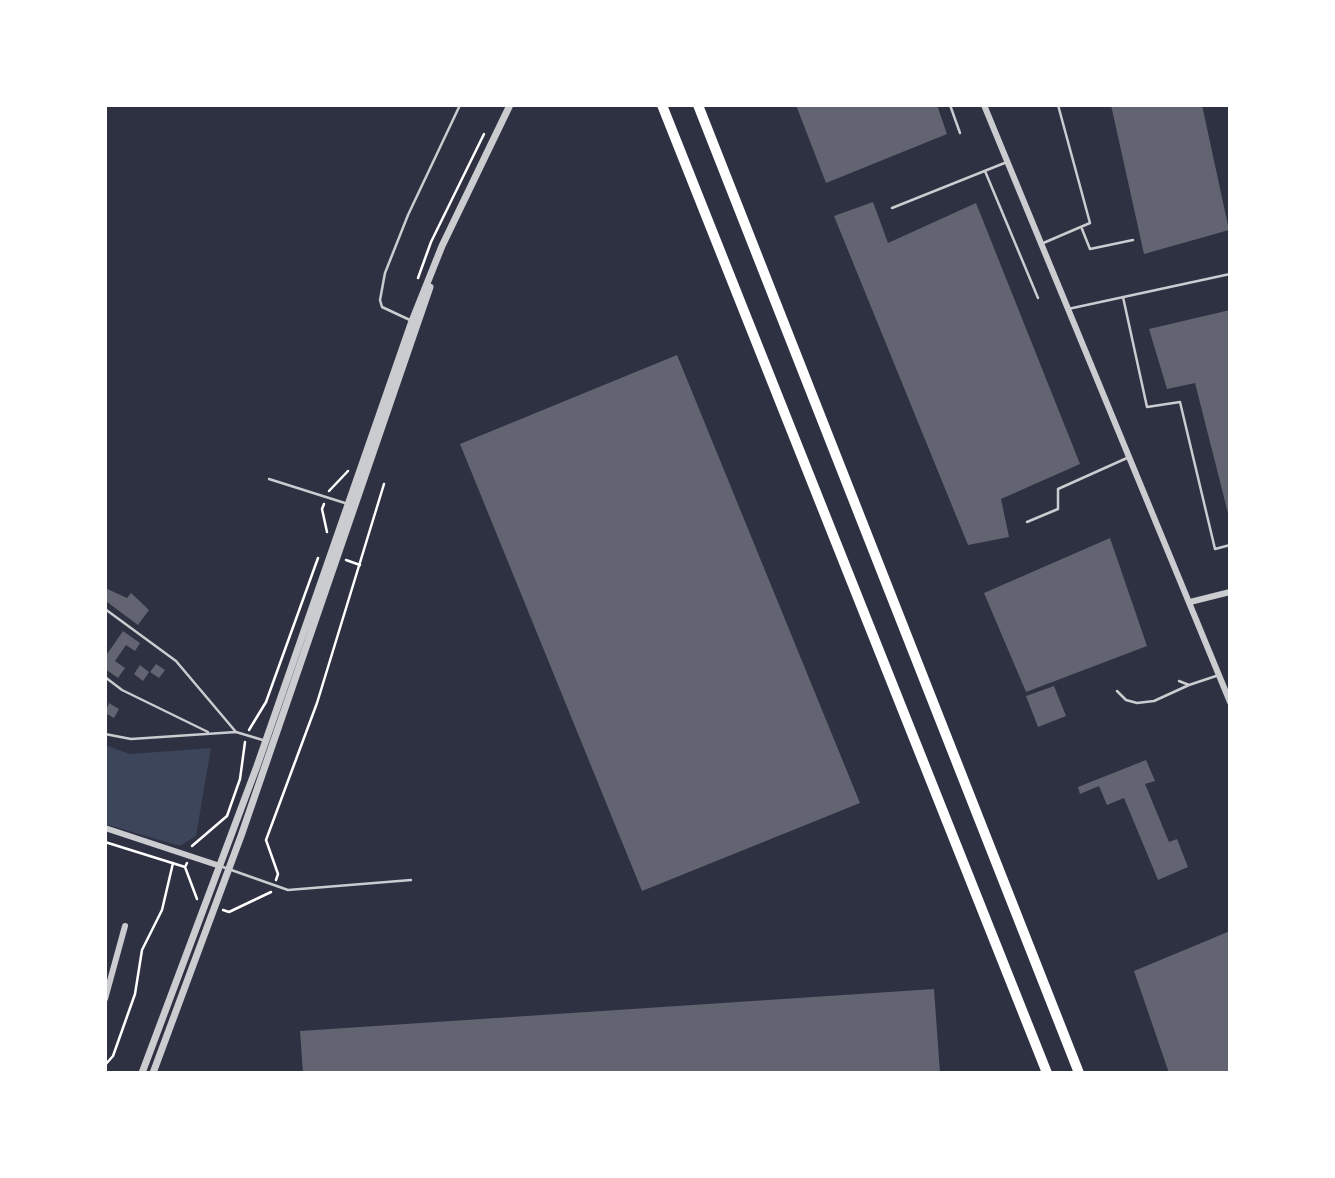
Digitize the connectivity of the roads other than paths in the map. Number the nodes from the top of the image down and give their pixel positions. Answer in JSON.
{"nodes":[{"id":1,"x":460,"y":105,"type":"edge"},
{"id":2,"x":510,"y":105,"type":"edge"},
{"id":3,"x":662,"y":105,"type":"edge"},
{"id":4,"x":698,"y":105,"type":"edge"},
{"id":5,"x":950,"y":105,"type":"edge"},
{"id":6,"x":984,"y":105,"type":"edge"},
{"id":7,"x":1058,"y":105,"type":"edge"},
{"id":8,"x":960,"y":133,"type":"dead end"},
{"id":9,"x":1007,"y":162,"type":"junction"},
{"id":10,"x":985,"y":171,"type":"junction"},
{"id":11,"x":892,"y":208,"type":"dead end"},
{"id":12,"x":1082,"y":229,"type":"junction"},
{"id":13,"x":1133,"y":240,"type":"dead end"},
{"id":14,"x":1041,"y":244,"type":"junction"},
{"id":15,"x":442,"y":246,"type":"junction"},
{"id":16,"x":1230,"y":274,"type":"edge"},
{"id":17,"x":1123,"y":297,"type":"junction"},
{"id":18,"x":1038,"y":298,"type":"dead end"},
{"id":19,"x":1068,"y":309,"type":"junction"},
{"id":20,"x":412,"y":321,"type":"junction"},
{"id":21,"x":1130,"y":456,"type":"junction"},
{"id":22,"x":269,"y":479,"type":"dead end"},
{"id":23,"x":351,"y":505,"type":"junction"},
{"id":24,"x":1027,"y":522,"type":"dead end"},
{"id":25,"x":1230,"y":545,"type":"edge"},
{"id":26,"x":1230,"y":592,"type":"edge"},
{"id":27,"x":1190,"y":602,"type":"junction"},
{"id":28,"x":105,"y":609,"type":"edge"},
{"id":29,"x":1219,"y":675,"type":"junction"},
{"id":30,"x":105,"y":677,"type":"edge"},
{"id":31,"x":1179,"y":681,"type":"dead end"},
{"id":32,"x":1189,"y":685,"type":"junction"},
{"id":33,"x":1117,"y":691,"type":"dead end"},
{"id":34,"x":1230,"y":702,"type":"edge"},
{"id":35,"x":208,"y":732,"type":"junction"},
{"id":36,"x":236,"y":732,"type":"junction"},
{"id":37,"x":105,"y":734,"type":"edge"},
{"id":38,"x":265,"y":741,"type":"junction"},
{"id":39,"x":105,"y":828,"type":"edge"},
{"id":40,"x":224,"y":867,"type":"junction"},
{"id":41,"x":411,"y":880,"type":"dead end"},
{"id":42,"x":125,"y":926,"type":"dead end"},
{"id":43,"x":105,"y":999,"type":"edge"},
{"id":44,"x":142,"y":1073,"type":"edge"},
{"id":45,"x":153,"y":1073,"type":"edge"},
{"id":46,"x":1047,"y":1073,"type":"edge"},
{"id":47,"x":1079,"y":1073,"type":"edge"}],
"edges":[{"from":1,"to":20,"type":"lane"},
{"from":2,"to":15,"type":"street"},
{"from":3,"to":46,"type":"highway"},
{"from":4,"to":47,"type":"highway"},
{"from":5,"to":8,"type":"lane"},
{"from":6,"to":9,"type":"street"},
{"from":7,"to":12,"type":"lane"},
{"from":9,"to":10,"type":"lane"},
{"from":9,"to":14,"type":"street"},
{"from":10,"to":11,"type":"lane"},
{"from":10,"to":18,"type":"lane"},
{"from":12,"to":13,"type":"lane"},
{"from":12,"to":14,"type":"lane"},
{"from":14,"to":19,"type":"street"},
{"from":15,"to":20,"type":"street"},
{"from":15,"to":23,"type":"street"},
{"from":16,"to":17,"type":"lane"},
{"from":17,"to":19,"type":"lane"},
{"from":17,"to":25,"type":"lane"},
{"from":19,"to":21,"type":"street"},
{"from":20,"to":23,"type":"street"},
{"from":21,"to":24,"type":"lane"},
{"from":21,"to":27,"type":"street"},
{"from":22,"to":23,"type":"lane"},
{"from":23,"to":38,"type":"street"},
{"from":23,"to":40,"type":"street"},
{"from":26,"to":27,"type":"street"},
{"from":27,"to":29,"type":"street"},
{"from":28,"to":36,"type":"lane"},
{"from":29,"to":32,"type":"lane"},
{"from":29,"to":34,"type":"street"},
{"from":30,"to":35,"type":"lane"},
{"from":31,"to":32,"type":"lane"},
{"from":32,"to":33,"type":"lane"},
{"from":35,"to":36,"type":"lane"},
{"from":35,"to":37,"type":"lane"},
{"from":36,"to":38,"type":"lane"},
{"from":38,"to":40,"type":"street"},
{"from":39,"to":40,"type":"street"},
{"from":40,"to":41,"type":"lane"},
{"from":40,"to":44,"type":"street"},
{"from":40,"to":45,"type":"street"},
{"from":42,"to":43,"type":"street"}]}
